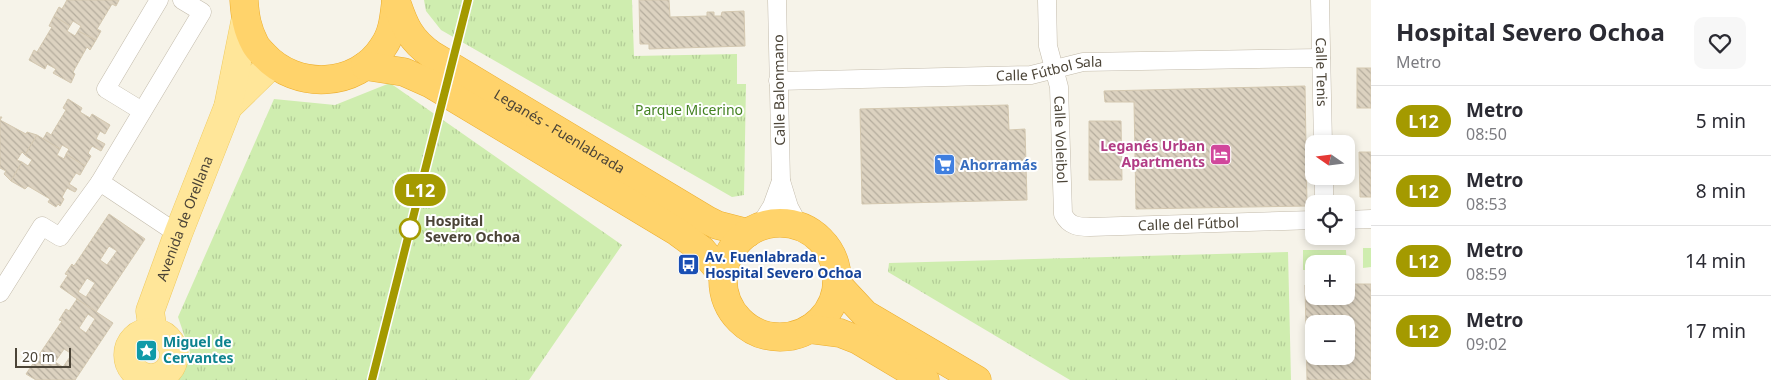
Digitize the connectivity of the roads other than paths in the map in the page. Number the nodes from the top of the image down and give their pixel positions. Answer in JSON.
{"nodes":[{"id":1,"x":159,"y":0,"type":"edge"},
{"id":2,"x":182,"y":0,"type":"edge"},
{"id":3,"x":396,"y":0,"type":"edge"},
{"id":4,"x":777,"y":0,"type":"edge"},
{"id":5,"x":1047,"y":0,"type":"edge"},
{"id":6,"x":1320,"y":0,"type":"edge"},
{"id":7,"x":245,"y":11,"type":"edge"},
{"id":8,"x":1321,"y":58,"type":"junction"},
{"id":9,"x":272,"y":64,"type":"junction"},
{"id":10,"x":365,"y":66,"type":"junction"},
{"id":11,"x":1054,"y":70,"type":"junction"},
{"id":12,"x":778,"y":81,"type":"junction"},
{"id":13,"x":228,"y":107,"type":"junction"},
{"id":14,"x":142,"y":111,"type":"junction"},
{"id":15,"x":1323,"y":135,"type":"edge"},
{"id":16,"x":781,"y":181,"type":"junction"},
{"id":17,"x":100,"y":182,"type":"junction"},
{"id":18,"x":1066,"y":220,"type":"joint"},
{"id":19,"x":1305,"y":220,"type":"edge"},
{"id":20,"x":1355,"y":220,"type":"edge"},
{"id":21,"x":1371,"y":220,"type":"edge"},
{"id":22,"x":805,"y":229,"type":"junction"},
{"id":23,"x":753,"y":230,"type":"junction"},
{"id":24,"x":178,"y":234,"type":"junction"},
{"id":25,"x":723,"y":275,"type":"junction"},
{"id":26,"x":837,"y":284,"type":"junction"},
{"id":27,"x":0,"y":293,"type":"edge"},
{"id":28,"x":809,"y":329,"type":"junction"},
{"id":29,"x":153,"y":332,"type":"junction"},
{"id":30,"x":129,"y":374,"type":"edge"},
{"id":31,"x":925,"y":380,"type":"edge"},
{"id":32,"x":977,"y":380,"type":"edge"}],
"edges":[{"from":1,"to":14,"type":"street"},
{"from":2,"to":14,"type":"street"},
{"from":3,"to":10,"type":"highway"},
{"from":3,"to":23,"type":"highway","name":"Leganés - Fuenlabrada"},
{"from":4,"to":12,"type":"street","name":"Calle Balonmano"},
{"from":5,"to":11,"type":"street","name":"Calle Voleibol"},
{"from":6,"to":8,"type":"street","name":"Calle Tenis"},
{"from":7,"to":9,"type":"highway"},
{"from":7,"to":13,"type":"main road","name":"Avenida de Orellana"},
{"from":8,"to":11,"type":"street","name":"Calle Fútbol Sala"},
{"from":8,"to":15,"type":"street","name":"Calle Tenis"},
{"from":9,"to":10,"type":"highway"},
{"from":9,"to":13,"type":"main road","name":"Avenida de Orellana"},
{"from":10,"to":25,"type":"highway","name":"Leganés - Fuenlabrada"},
{"from":11,"to":12,"type":"street","name":"Calle Fútbol Sala"},
{"from":11,"to":18,"type":"street","name":"Calle Voleibol"},
{"from":12,"to":16,"type":"street","name":"Calle Balonmano"},
{"from":13,"to":24,"type":"main road","name":"Avenida de Orellana"},
{"from":14,"to":17,"type":"street"},
{"from":16,"to":22,"type":"street","name":"Calle Balonmano"},
{"from":16,"to":23,"type":"street","name":"Calle Balonmano"},
{"from":17,"to":24,"type":"street"},
{"from":17,"to":27,"type":"street"},
{"from":18,"to":19,"type":"street","name":"Calle del Fútbol"},
{"from":20,"to":21,"type":"street"},
{"from":22,"to":23,"type":"highway","name":"Leganés - Fuenlabrada"},
{"from":22,"to":26,"type":"highway","name":"Leganés - Fuenlabrada"},
{"from":23,"to":25,"type":"highway","name":"Leganés - Fuenlabrada"},
{"from":24,"to":29,"type":"main road","name":"Avenida de Orellana"},
{"from":25,"to":28,"type":"highway","name":"Leganés - Fuenlabrada"},
{"from":26,"to":28,"type":"highway","name":"Leganés - Fuenlabrada"},
{"from":26,"to":32,"type":"highway"},
{"from":28,"to":31,"type":"highway","name":"Leganés - Fuenlabrada"},
{"from":29,"to":30,"type":"main road"},
{"from":29,"to":30,"type":"main road"}]}
